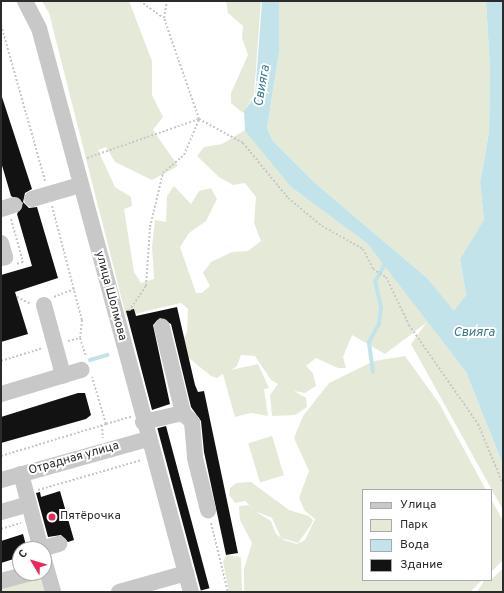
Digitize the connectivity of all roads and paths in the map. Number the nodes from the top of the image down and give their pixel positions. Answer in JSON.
{"nodes":[{"id":1,"x":25,"y":1,"type":"edge"},
{"id":2,"x":140,"y":1,"type":"edge"},
{"id":3,"x":167,"y":1,"type":"edge"},
{"id":4,"x":164,"y":18,"type":"junction"},
{"id":5,"x":1,"y":25,"type":"edge"},
{"id":6,"x":199,"y":118,"type":"junction"},
{"id":7,"x":74,"y":162,"type":"junction"},
{"id":8,"x":80,"y":185,"type":"junction"},
{"id":9,"x":49,"y":194,"type":"junction"},
{"id":10,"x":32,"y":199,"type":"dead end"},
{"id":11,"x":1,"y":243,"type":"edge"},
{"id":12,"x":1,"y":258,"type":"edge"},
{"id":13,"x":44,"y":305,"type":"dead end"},
{"id":14,"x":118,"y":327,"type":"junction"},
{"id":15,"x":162,"y":327,"type":"dead end"},
{"id":16,"x":86,"y":368,"type":"junction"},
{"id":17,"x":64,"y":375,"type":"junction"},
{"id":18,"x":1,"y":394,"type":"edge"},
{"id":19,"x":184,"y":413,"type":"junction"},
{"id":20,"x":142,"y":418,"type":"junction"},
{"id":21,"x":106,"y":424,"type":"junction"},
{"id":22,"x":102,"y":425,"type":"junction"},
{"id":23,"x":148,"y":439,"type":"junction"},
{"id":24,"x":103,"y":440,"type":"dead end"},
{"id":25,"x":1,"y":456,"type":"edge"},
{"id":26,"x":153,"y":457,"type":"junction"},
{"id":27,"x":21,"y":474,"type":"junction"},
{"id":28,"x":1,"y":480,"type":"edge"},
{"id":29,"x":503,"y":484,"type":"edge"},
{"id":30,"x":27,"y":499,"type":"junction"},
{"id":31,"x":208,"y":510,"type":"joint"},
{"id":32,"x":1,"y":512,"type":"edge"},
{"id":33,"x":39,"y":541,"type":"edge"},
{"id":34,"x":59,"y":544,"type":"dead end"},
{"id":35,"x":52,"y":546,"type":"edge"},
{"id":36,"x":186,"y":573,"type":"junction"},
{"id":37,"x":12,"y":578,"type":"edge"},
{"id":38,"x":1,"y":581,"type":"edge"},
{"id":39,"x":50,"y":581,"type":"edge"},
{"id":40,"x":53,"y":592,"type":"edge"},
{"id":41,"x":119,"y":592,"type":"edge"},
{"id":42,"x":191,"y":592,"type":"edge"},
{"id":43,"x":228,"y":592,"type":"edge"}],
"edges":[{"from":1,"to":7,"type":"street","name":"улица Шолмова"},
{"from":2,"to":4,"type":"path"},
{"from":3,"to":4,"type":"path"},
{"from":4,"to":6,"type":"path"},
{"from":5,"to":9,"type":"path"},
{"from":6,"to":7,"type":"path"},
{"from":6,"to":14,"type":"path"},
{"from":6,"to":29,"type":"path"},
{"from":7,"to":8,"type":"street","name":"улица Шолмова"},
{"from":8,"to":9,"type":"street"},
{"from":8,"to":14,"type":"street","name":"улица Шолмова"},
{"from":9,"to":10,"type":"street"},
{"from":9,"to":16,"type":"path"},
{"from":11,"to":12,"type":"street"},
{"from":13,"to":17,"type":"street"},
{"from":14,"to":20,"type":"street","name":"улица Шолмова"},
{"from":15,"to":19,"type":"street"},
{"from":16,"to":17,"type":"street"},
{"from":16,"to":21,"type":"path"},
{"from":17,"to":18,"type":"street"},
{"from":19,"to":20,"type":"street"},
{"from":19,"to":31,"type":"street"},
{"from":20,"to":21,"type":"path"},
{"from":20,"to":23,"type":"street","name":"улица Шолмова"},
{"from":21,"to":22,"type":"path"},
{"from":22,"to":24,"type":"path"},
{"from":22,"to":25,"type":"path"},
{"from":23,"to":26,"type":"street","name":"улица Шолмова"},
{"from":23,"to":27,"type":"street","name":"Отрадная улица"},
{"from":26,"to":30,"type":"path"},
{"from":26,"to":36,"type":"street","name":"улица Шолмова"},
{"from":27,"to":28,"type":"street","name":"Отрадная улица"},
{"from":27,"to":30,"type":"street"},
{"from":30,"to":32,"type":"street"},
{"from":30,"to":33,"type":"street"},
{"from":31,"to":43,"type":"path"},
{"from":34,"to":35,"type":"street"},
{"from":36,"to":41,"type":"street"},
{"from":36,"to":42,"type":"street","name":"улица Шолмова"},
{"from":37,"to":38,"type":"street"},
{"from":39,"to":40,"type":"street"}]}
